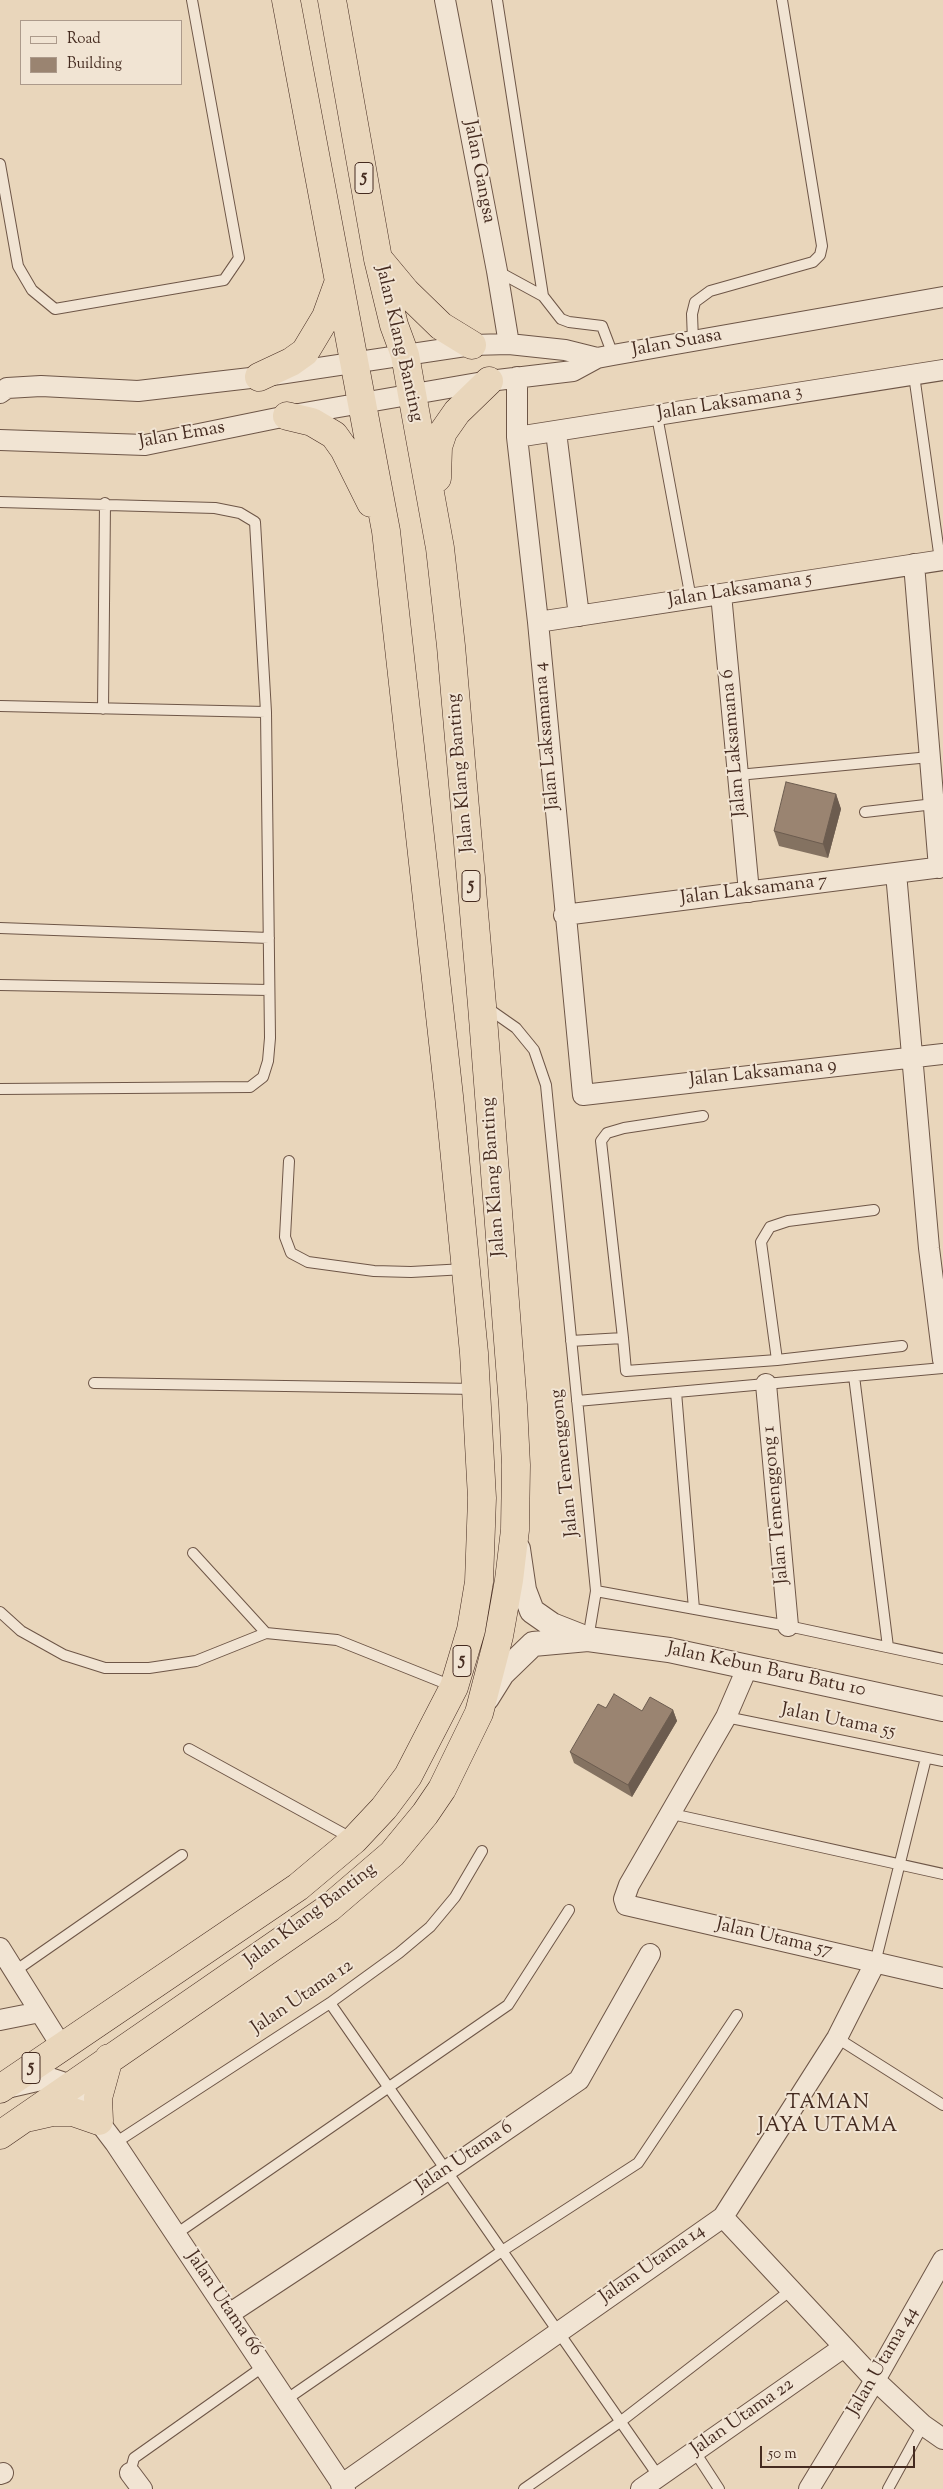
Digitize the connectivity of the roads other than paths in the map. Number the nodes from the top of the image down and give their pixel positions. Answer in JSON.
{"nodes":[{"id":1,"x":192,"y":0,"type":"edge"},
{"id":2,"x":286,"y":0,"type":"edge"},
{"id":3,"x":332,"y":0,"type":"edge"},
{"id":4,"x":445,"y":0,"type":"edge"},
{"id":5,"x":497,"y":0,"type":"edge"},
{"id":6,"x":782,"y":0,"type":"edge"},
{"id":7,"x":0,"y":164,"type":"edge"},
{"id":8,"x":5,"y":212,"type":"edge"},
{"id":9,"x":378,"y":259,"type":"junction"},
{"id":10,"x":497,"y":271,"type":"junction"},
{"id":11,"x":339,"y":281,"type":"junction"},
{"id":12,"x":543,"y":296,"type":"junction"},
{"id":13,"x":943,"y":297,"type":"edge"},
{"id":14,"x":693,"y":341,"type":"junction"},
{"id":15,"x":509,"y":344,"type":"junction"},
{"id":16,"x":472,"y":345,"type":"junction"},
{"id":17,"x":405,"y":355,"type":"junction"},
{"id":18,"x":605,"y":356,"type":"junction"},
{"id":19,"x":354,"y":363,"type":"junction"},
{"id":20,"x":943,"y":370,"type":"edge"},
{"id":21,"x":914,"y":375,"type":"junction"},
{"id":22,"x":259,"y":377,"type":"junction"},
{"id":23,"x":517,"y":377,"type":"junction"},
{"id":24,"x":489,"y":381,"type":"junction"},
{"id":25,"x":0,"y":393,"type":"edge"},
{"id":26,"x":412,"y":394,"type":"junction"},
{"id":27,"x":362,"y":404,"type":"junction"},
{"id":28,"x":287,"y":416,"type":"junction"},
{"id":29,"x":657,"y":416,"type":"junction"},
{"id":30,"x":556,"y":432,"type":"junction"},
{"id":31,"x":517,"y":437,"type":"junction"},
{"id":32,"x":0,"y":440,"type":"edge"},
{"id":33,"x":0,"y":502,"type":"edge"},
{"id":34,"x":105,"y":504,"type":"junction"},
{"id":35,"x":386,"y":531,"type":"junction"},
{"id":36,"x":440,"y":548,"type":"junction"},
{"id":37,"x":942,"y":560,"type":"edge"},
{"id":38,"x":914,"y":564,"type":"junction"},
{"id":39,"x":721,"y":594,"type":"junction"},
{"id":40,"x":691,"y":599,"type":"junction"},
{"id":41,"x":579,"y":616,"type":"junction"},
{"id":42,"x":538,"y":622,"type":"junction"},
{"id":43,"x":0,"y":706,"type":"edge"},
{"id":44,"x":103,"y":709,"type":"junction"},
{"id":45,"x":266,"y":712,"type":"junction"},
{"id":46,"x":930,"y":758,"type":"junction"},
{"id":47,"x":738,"y":775,"type":"junction"},
{"id":48,"x":934,"y":804,"type":"junction"},
{"id":49,"x":865,"y":812,"type":"dead end"},
{"id":50,"x":941,"y":867,"type":"edge"},
{"id":51,"x":896,"y":873,"type":"junction"},
{"id":52,"x":749,"y":892,"type":"junction"},
{"id":53,"x":564,"y":914,"type":"junction"},
{"id":54,"x":0,"y":928,"type":"edge"},
{"id":55,"x":269,"y":938,"type":"junction"},
{"id":56,"x":0,"y":985,"type":"edge"},
{"id":57,"x":269,"y":990,"type":"junction"},
{"id":58,"x":482,"y":1005,"type":"junction"},
{"id":59,"x":943,"y":1054,"type":"edge"},
{"id":60,"x":912,"y":1058,"type":"junction"},
{"id":61,"x":0,"y":1089,"type":"edge"},
{"id":62,"x":583,"y":1095,"type":"joint"},
{"id":63,"x":703,"y":1116,"type":"dead end"},
{"id":64,"x":289,"y":1161,"type":"dead end"},
{"id":65,"x":874,"y":1210,"type":"dead end"},
{"id":66,"x":936,"y":1247,"type":"edge"},
{"id":67,"x":466,"y":1269,"type":"junction"},
{"id":68,"x":623,"y":1338,"type":"junction"},
{"id":69,"x":571,"y":1341,"type":"junction"},
{"id":70,"x":902,"y":1346,"type":"dead end"},
{"id":71,"x":777,"y":1360,"type":"junction"},
{"id":72,"x":943,"y":1360,"type":"edge"},
{"id":73,"x":943,"y":1368,"type":"edge"},
{"id":74,"x":854,"y":1376,"type":"junction"},
{"id":75,"x":94,"y":1384,"type":"dead end"},
{"id":76,"x":766,"y":1384,"type":"junction"},
{"id":77,"x":477,"y":1389,"type":"junction"},
{"id":78,"x":676,"y":1392,"type":"junction"},
{"id":79,"x":577,"y":1401,"type":"junction"},
{"id":80,"x":515,"y":1530,"type":"junction"},
{"id":81,"x":192,"y":1553,"type":"dead end"},
{"id":82,"x":596,"y":1590,"type":"junction"},
{"id":83,"x":694,"y":1609,"type":"junction"},
{"id":84,"x":0,"y":1612,"type":"edge"},
{"id":85,"x":788,"y":1626,"type":"junction"},
{"id":86,"x":266,"y":1633,"type":"junction"},
{"id":87,"x":588,"y":1638,"type":"junction"},
{"id":88,"x":888,"y":1647,"type":"junction"},
{"id":89,"x":943,"y":1659,"type":"edge"},
{"id":90,"x":748,"y":1666,"type":"junction"},
{"id":91,"x":454,"y":1687,"type":"junction"},
{"id":92,"x":943,"y":1709,"type":"edge"},
{"id":93,"x":479,"y":1713,"type":"junction"},
{"id":94,"x":726,"y":1717,"type":"junction"},
{"id":95,"x":190,"y":1749,"type":"dead end"},
{"id":96,"x":926,"y":1758,"type":"junction"},
{"id":97,"x":943,"y":1761,"type":"edge"},
{"id":98,"x":672,"y":1814,"type":"junction"},
{"id":99,"x":354,"y":1840,"type":"junction"},
{"id":100,"x":482,"y":1852,"type":"dead end"},
{"id":101,"x":182,"y":1855,"type":"dead end"},
{"id":102,"x":900,"y":1865,"type":"junction"},
{"id":103,"x":943,"y":1874,"type":"edge"},
{"id":104,"x":569,"y":1910,"type":"dead end"},
{"id":105,"x":0,"y":1948,"type":"edge"},
{"id":106,"x":650,"y":1954,"type":"dead end"},
{"id":107,"x":875,"y":1962,"type":"junction"},
{"id":108,"x":15,"y":1971,"type":"junction"},
{"id":109,"x":943,"y":1978,"type":"edge"},
{"id":110,"x":330,"y":2003,"type":"junction"},
{"id":111,"x":40,"y":2012,"type":"junction"},
{"id":112,"x":738,"y":2015,"type":"dead end"},
{"id":113,"x":0,"y":2020,"type":"edge"},
{"id":114,"x":838,"y":2038,"type":"junction"},
{"id":115,"x":62,"y":2046,"type":"junction"},
{"id":116,"x":110,"y":2058,"type":"junction"},
{"id":117,"x":71,"y":2084,"type":"junction"},
{"id":118,"x":389,"y":2088,"type":"junction"},
{"id":119,"x":0,"y":2090,"type":"edge"},
{"id":120,"x":943,"y":2105,"type":"edge"},
{"id":121,"x":24,"y":2118,"type":"junction"},
{"id":122,"x":99,"y":2121,"type":"junction"},
{"id":123,"x":0,"y":2135,"type":"edge"},
{"id":124,"x":115,"y":2143,"type":"junction"},
{"id":125,"x":446,"y":2171,"type":"junction"},
{"id":126,"x":723,"y":2217,"type":"junction"},
{"id":127,"x":176,"y":2234,"type":"junction"},
{"id":128,"x":502,"y":2251,"type":"junction"},
{"id":129,"x":943,"y":2260,"type":"edge"},
{"id":130,"x":791,"y":2290,"type":"junction"},
{"id":131,"x":229,"y":2314,"type":"junction"},
{"id":132,"x":558,"y":2332,"type":"junction"},
{"id":133,"x":844,"y":2347,"type":"junction"},
{"id":134,"x":264,"y":2366,"type":"junction"},
{"id":135,"x":875,"y":2380,"type":"junction"},
{"id":136,"x":287,"y":2399,"type":"junction"},
{"id":137,"x":620,"y":2422,"type":"junction"},
{"id":138,"x":923,"y":2425,"type":"junction"},
{"id":139,"x":943,"y":2439,"type":"edge"},
{"id":140,"x":695,"y":2452,"type":"junction"},
{"id":141,"x":659,"y":2477,"type":"junction"},
{"id":142,"x":134,"y":2483,"type":"edge"},
{"id":143,"x":343,"y":2487,"type":"edge"},
{"id":144,"x":524,"y":2489,"type":"edge"},
{"id":145,"x":641,"y":2489,"type":"edge"},
{"id":146,"x":719,"y":2489,"type":"edge"},
{"id":147,"x":809,"y":2489,"type":"edge"},
{"id":148,"x":888,"y":2489,"type":"edge"}],
"edges":[{"from":1,"to":8,"type":"lane"},
{"from":2,"to":11,"type":"highway","name":"Jalan Klang Banting","number":"5"},
{"from":3,"to":9,"type":"highway","name":"Jalan Klang Banting","number":"5"},
{"from":4,"to":10,"type":"street","name":"Jalan Gangsa"},
{"from":5,"to":12,"type":"lane"},
{"from":6,"to":14,"type":"lane"},
{"from":7,"to":8,"type":"lane"},
{"from":9,"to":16,"type":"highway"},
{"from":9,"to":17,"type":"highway","name":"Jalan Klang Banting","number":"5"},
{"from":10,"to":12,"type":"lane"},
{"from":10,"to":15,"type":"street","name":"Jalan Gangsa"},
{"from":11,"to":19,"type":"highway","name":"Jalan Klang Banting","number":"5"},
{"from":11,"to":22,"type":"highway"},
{"from":12,"to":18,"type":"lane"},
{"from":13,"to":14,"type":"street","name":"Jalan Suasa"},
{"from":14,"to":18,"type":"street","name":"Jalan Suasa"},
{"from":15,"to":16,"type":"street"},
{"from":15,"to":18,"type":"street"},
{"from":16,"to":17,"type":"street"},
{"from":17,"to":19,"type":"street"},
{"from":17,"to":26,"type":"highway","name":"Jalan Klang Banting","number":"5"},
{"from":18,"to":23,"type":"street","name":"Jalan Suasa"},
{"from":19,"to":22,"type":"street"},
{"from":19,"to":27,"type":"highway","name":"Jalan Klang Banting","number":"5"},
{"from":20,"to":21,"type":"street","name":"Jalan Laksamana 3"},
{"from":21,"to":29,"type":"street","name":"Jalan Laksamana 3"},
{"from":21,"to":37,"type":"lane"},
{"from":22,"to":25,"type":"street"},
{"from":23,"to":24,"type":"street","name":"Jalan Suasa"},
{"from":23,"to":31,"type":"street","name":"Jalan Laksamana 4"},
{"from":24,"to":26,"type":"street","name":"Jalan Suasa"},
{"from":24,"to":36,"type":"highway"},
{"from":26,"to":27,"type":"street","name":"Jalan Suasa"},
{"from":26,"to":36,"type":"highway","name":"Jalan Klang Banting","number":"5"},
{"from":27,"to":28,"type":"street","name":"Jalan Emas"},
{"from":27,"to":35,"type":"highway","name":"Jalan Klang Banting","number":"5"},
{"from":28,"to":32,"type":"street","name":"Jalan Emas"},
{"from":28,"to":35,"type":"highway"},
{"from":29,"to":30,"type":"street","name":"Jalan Laksamana 3"},
{"from":29,"to":40,"type":"lane"},
{"from":30,"to":31,"type":"street","name":"Jalan Laksamana 3"},
{"from":30,"to":41,"type":"street"},
{"from":31,"to":42,"type":"street","name":"Jalan Laksamana 4"},
{"from":33,"to":34,"type":"lane"},
{"from":34,"to":44,"type":"lane"},
{"from":34,"to":45,"type":"lane"},
{"from":35,"to":67,"type":"highway","name":"Jalan Klang Banting","number":"5"},
{"from":36,"to":58,"type":"highway","name":"Jalan Klang Banting","number":"5"},
{"from":37,"to":38,"type":"street","name":"Jalan Laksamana 5"},
{"from":38,"to":39,"type":"street","name":"Jalan Laksamana 5"},
{"from":38,"to":46,"type":"street"},
{"from":39,"to":40,"type":"street","name":"Jalan Laksamana 5"},
{"from":39,"to":47,"type":"street","name":"Jalan Laksamana 6"},
{"from":40,"to":41,"type":"street","name":"Jalan Laksamana 5"},
{"from":41,"to":42,"type":"street","name":"Jalan Laksamana 5"},
{"from":42,"to":53,"type":"street","name":"Jalan Laksamana 4"},
{"from":43,"to":44,"type":"lane"},
{"from":44,"to":45,"type":"lane"},
{"from":45,"to":55,"type":"lane"},
{"from":46,"to":47,"type":"lane"},
{"from":46,"to":48,"type":"street"},
{"from":47,"to":52,"type":"street","name":"Jalan Laksamana 6"},
{"from":48,"to":49,"type":"lane"},
{"from":48,"to":50,"type":"street"},
{"from":50,"to":51,"type":"street","name":"Jalan Laksamana 7"},
{"from":51,"to":52,"type":"street","name":"Jalan Laksamana 7"},
{"from":51,"to":60,"type":"street"},
{"from":52,"to":53,"type":"street","name":"Jalan Laksamana 7"},
{"from":53,"to":62,"type":"street","name":"Jalan Laksamana 4"},
{"from":54,"to":55,"type":"lane"},
{"from":55,"to":57,"type":"lane"},
{"from":56,"to":57,"type":"lane"},
{"from":57,"to":61,"type":"lane"},
{"from":58,"to":69,"type":"lane","name":"Jalan Temenggong"},
{"from":58,"to":80,"type":"highway","name":"Jalan Klang Banting","number":"5"},
{"from":59,"to":60,"type":"street","name":"Jalan Laksamana 9"},
{"from":60,"to":62,"type":"street","name":"Jalan Laksamana 9"},
{"from":60,"to":66,"type":"street"},
{"from":63,"to":68,"type":"lane"},
{"from":64,"to":67,"type":"lane"},
{"from":65,"to":71,"type":"lane"},
{"from":66,"to":72,"type":"street"},
{"from":67,"to":77,"type":"highway","name":"Jalan Klang Banting","number":"5"},
{"from":68,"to":69,"type":"lane"},
{"from":68,"to":71,"type":"lane"},
{"from":69,"to":79,"type":"lane","name":"Jalan Temenggong"},
{"from":70,"to":71,"type":"lane"},
{"from":73,"to":74,"type":"lane"},
{"from":74,"to":76,"type":"lane"},
{"from":74,"to":88,"type":"lane"},
{"from":75,"to":77,"type":"lane"},
{"from":76,"to":78,"type":"lane"},
{"from":76,"to":85,"type":"street","name":"Jalan Temenggong 1"},
{"from":77,"to":91,"type":"highway","name":"Jalan Klang Banting","number":"5"},
{"from":78,"to":79,"type":"lane"},
{"from":78,"to":83,"type":"lane"},
{"from":79,"to":82,"type":"lane","name":"Jalan Temenggong"},
{"from":80,"to":87,"type":"street"},
{"from":80,"to":93,"type":"highway","name":"Jalan Klang Banting","number":"5"},
{"from":81,"to":86,"type":"lane"},
{"from":82,"to":83,"type":"lane"},
{"from":82,"to":87,"type":"lane","name":"Jalan Temenggong"},
{"from":83,"to":85,"type":"lane"},
{"from":84,"to":86,"type":"lane"},
{"from":85,"to":88,"type":"lane"},
{"from":86,"to":91,"type":"lane"},
{"from":87,"to":90,"type":"street","name":"Jalan Kebun Baru Batu 10"},
{"from":87,"to":93,"type":"street"},
{"from":88,"to":89,"type":"lane"},
{"from":90,"to":92,"type":"street","name":"Jalan Kebun Baru Batu 10"},
{"from":90,"to":94,"type":"street"},
{"from":91,"to":99,"type":"highway","name":"Jalan Klang Banting","number":"5"},
{"from":93,"to":116,"type":"highway","name":"Jalan Klang Banting","number":"5"},
{"from":94,"to":96,"type":"lane","name":"Jalan Utama 55"},
{"from":94,"to":98,"type":"street"},
{"from":95,"to":99,"type":"lane"},
{"from":96,"to":97,"type":"lane","name":"Jalan Utama 55"},
{"from":96,"to":102,"type":"lane"},
{"from":98,"to":102,"type":"lane"},
{"from":98,"to":107,"type":"street","name":"Jalan Utama 57"},
{"from":99,"to":115,"type":"highway","name":"Jalan Klang Banting","number":"5"},
{"from":100,"to":110,"type":"lane","name":"Jalan Utama 12"},
{"from":101,"to":108,"type":"lane"},
{"from":102,"to":103,"type":"lane"},
{"from":102,"to":107,"type":"lane"},
{"from":104,"to":118,"type":"lane"},
{"from":105,"to":108,"type":"street"},
{"from":106,"to":125,"type":"street","name":"Jalan Utama 6"},
{"from":107,"to":109,"type":"street","name":"Jalan Utama 57"},
{"from":107,"to":114,"type":"street","name":"Jalam Utama 14"},
{"from":108,"to":111,"type":"street"},
{"from":110,"to":118,"type":"lane"},
{"from":110,"to":124,"type":"lane","name":"Jalan Utama 12"},
{"from":111,"to":113,"type":"street"},
{"from":111,"to":115,"type":"street"},
{"from":112,"to":128,"type":"lane"},
{"from":114,"to":120,"type":"lane"},
{"from":114,"to":126,"type":"street","name":"Jalam Utama 14"},
{"from":115,"to":119,"type":"highway","name":"Jalan Klang Banting","number":"5"},
{"from":116,"to":117,"type":"highway","name":"Jalan Klang Banting","number":"5"},
{"from":116,"to":122,"type":"highway"},
{"from":117,"to":119,"type":"street"},
{"from":117,"to":121,"type":"highway","name":"Jalan Klang Banting","number":"5"},
{"from":117,"to":122,"type":"street","name":"Jalan Utama 66"},
{"from":118,"to":125,"type":"lane"},
{"from":118,"to":127,"type":"lane"},
{"from":121,"to":122,"type":"highway"},
{"from":121,"to":123,"type":"highway","name":"Jalan Klang Banting","number":"5"},
{"from":122,"to":124,"type":"street","name":"Jalan Utama 66"},
{"from":124,"to":127,"type":"street","name":"Jalan Utama 66"},
{"from":125,"to":128,"type":"lane"},
{"from":125,"to":131,"type":"street","name":"Jalan Utama 6"},
{"from":126,"to":130,"type":"street"},
{"from":126,"to":132,"type":"street","name":"Jalam Utama 14"},
{"from":127,"to":131,"type":"street","name":"Jalan Utama 66"},
{"from":128,"to":132,"type":"lane"},
{"from":128,"to":136,"type":"lane"},
{"from":129,"to":135,"type":"street","name":"Jalan Utama 44"},
{"from":130,"to":133,"type":"street"},
{"from":130,"to":137,"type":"lane"},
{"from":131,"to":134,"type":"street","name":"Jalan Utama 66"},
{"from":132,"to":137,"type":"lane"},
{"from":132,"to":143,"type":"street","name":"Jalam Utama 14"},
{"from":133,"to":135,"type":"street"},
{"from":133,"to":140,"type":"street","name":"Jalan Utama 22"},
{"from":134,"to":136,"type":"street","name":"Jalan Utama 66"},
{"from":134,"to":142,"type":"lane"},
{"from":135,"to":138,"type":"street"},
{"from":135,"to":147,"type":"street","name":"Jalan Utama 44"},
{"from":136,"to":143,"type":"street","name":"Jalan Utama 66"},
{"from":137,"to":141,"type":"lane"},
{"from":137,"to":144,"type":"lane"},
{"from":138,"to":139,"type":"street"},
{"from":138,"to":148,"type":"lane"},
{"from":140,"to":141,"type":"street","name":"Jalan Utama 22"},
{"from":140,"to":146,"type":"lane"},
{"from":141,"to":145,"type":"street","name":"Jalan Utama 22"}]}
